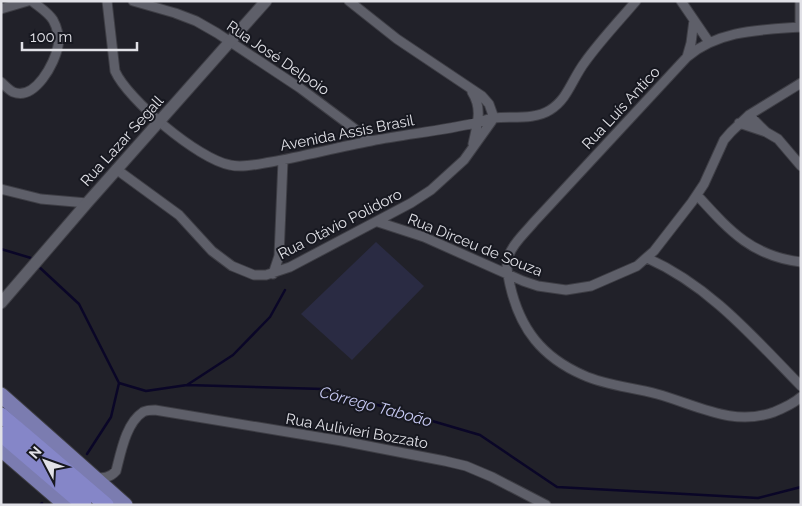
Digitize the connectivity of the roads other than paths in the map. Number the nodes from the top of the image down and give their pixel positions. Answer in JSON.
{"nodes":[{"id":1,"x":28,"y":1,"type":"edge"},
{"id":2,"x":32,"y":1,"type":"edge"},
{"id":3,"x":107,"y":1,"type":"edge"},
{"id":4,"x":133,"y":1,"type":"edge"},
{"id":5,"x":266,"y":1,"type":"edge"},
{"id":6,"x":349,"y":1,"type":"edge"},
{"id":7,"x":636,"y":1,"type":"edge"},
{"id":8,"x":682,"y":1,"type":"edge"},
{"id":9,"x":800,"y":1,"type":"edge"},
{"id":10,"x":1,"y":8,"type":"edge"},
{"id":11,"x":694,"y":20,"type":"junction"},
{"id":12,"x":800,"y":27,"type":"edge"},
{"id":13,"x":231,"y":42,"type":"junction"},
{"id":14,"x":709,"y":42,"type":"junction"},
{"id":15,"x":687,"y":58,"type":"junction"},
{"id":16,"x":1,"y":82,"type":"edge"},
{"id":17,"x":801,"y":83,"type":"edge"},
{"id":18,"x":469,"y":87,"type":"junction"},
{"id":19,"x":749,"y":115,"type":"junction"},
{"id":20,"x":494,"y":118,"type":"junction"},
{"id":21,"x":160,"y":121,"type":"junction"},
{"id":22,"x":477,"y":122,"type":"junction"},
{"id":23,"x":739,"y":123,"type":"junction"},
{"id":24,"x":766,"y":132,"type":"junction"},
{"id":25,"x":371,"y":141,"type":"junction"},
{"id":26,"x":472,"y":147,"type":"junction"},
{"id":27,"x":283,"y":160,"type":"junction"},
{"id":28,"x":801,"y":166,"type":"edge"},
{"id":29,"x":116,"y":170,"type":"junction"},
{"id":30,"x":1,"y":189,"type":"edge"},
{"id":31,"x":697,"y":195,"type":"junction"},
{"id":32,"x":64,"y":201,"type":"junction"},
{"id":33,"x":87,"y":203,"type":"junction"},
{"id":34,"x":78,"y":213,"type":"junction"},
{"id":35,"x":378,"y":222,"type":"junction"},
{"id":36,"x":279,"y":256,"type":"junction"},
{"id":37,"x":647,"y":258,"type":"junction"},
{"id":38,"x":801,"y":262,"type":"edge"},
{"id":39,"x":295,"y":264,"type":"junction"},
{"id":40,"x":508,"y":273,"type":"junction"},
{"id":41,"x":272,"y":274,"type":"junction"},
{"id":42,"x":1,"y":303,"type":"edge"},
{"id":43,"x":801,"y":386,"type":"edge"},
{"id":44,"x":1,"y":395,"type":"edge"},
{"id":45,"x":801,"y":397,"type":"edge"},
{"id":46,"x":1,"y":415,"type":"edge"},
{"id":47,"x":1,"y":434,"type":"edge"},
{"id":48,"x":1,"y":449,"type":"edge"},
{"id":49,"x":94,"y":478,"type":"junction"},
{"id":50,"x":66,"y":505,"type":"edge"},
{"id":51,"x":84,"y":505,"type":"edge"},
{"id":52,"x":106,"y":505,"type":"edge"},
{"id":53,"x":125,"y":505,"type":"edge"},
{"id":54,"x":546,"y":505,"type":"edge"}],
"edges":[{"from":1,"to":10,"type":"street"},
{"from":2,"to":16,"type":"street"},
{"from":3,"to":21,"type":"street","name":"Avenida Assis Brasil"},
{"from":4,"to":13,"type":"street","name":"Rua José Delpoio"},
{"from":5,"to":13,"type":"street","name":"Rua Lazar Segall"},
{"from":6,"to":18,"type":"street"},
{"from":7,"to":20,"type":"street","name":"Avenida Assis Brasil"},
{"from":8,"to":11,"type":"street"},
{"from":9,"to":12,"type":"street"},
{"from":11,"to":14,"type":"street"},
{"from":11,"to":15,"type":"street"},
{"from":12,"to":14,"type":"street","name":"Rua Luís Antico"},
{"from":13,"to":21,"type":"street","name":"Rua Lazar Segall"},
{"from":13,"to":25,"type":"street","name":"Rua José Delpoio"},
{"from":14,"to":15,"type":"street","name":"Rua Luís Antico"},
{"from":15,"to":40,"type":"street","name":"Rua Luís Antico"},
{"from":17,"to":19,"type":"street","name":"Rua Dirceu de Souza"},
{"from":18,"to":20,"type":"street"},
{"from":18,"to":22,"type":"street","name":"Rua Otávio Polidoro"},
{"from":19,"to":23,"type":"street","name":"Rua Dirceu de Souza"},
{"from":19,"to":24,"type":"street"},
{"from":20,"to":22,"type":"street","name":"Avenida Assis Brasil"},
{"from":20,"to":26,"type":"street","name":"Rua Otávio Polidoro"},
{"from":21,"to":27,"type":"street","name":"Avenida Assis Brasil"},
{"from":21,"to":29,"type":"street","name":"Rua Lazar Segall"},
{"from":22,"to":25,"type":"street","name":"Avenida Assis Brasil"},
{"from":22,"to":26,"type":"street","name":"Rua Otávio Polidoro"},
{"from":23,"to":24,"type":"street"},
{"from":23,"to":31,"type":"street","name":"Rua Dirceu de Souza"},
{"from":24,"to":28,"type":"street"},
{"from":25,"to":27,"type":"street","name":"Avenida Assis Brasil"},
{"from":26,"to":35,"type":"street","name":"Rua Otávio Polidoro"},
{"from":27,"to":36,"type":"street"},
{"from":29,"to":33,"type":"street","name":"Rua Lazar Segall"},
{"from":29,"to":41,"type":"street","name":"Rua Otávio Polidoro"},
{"from":30,"to":32,"type":"street"},
{"from":31,"to":37,"type":"street","name":"Rua Dirceu de Souza"},
{"from":31,"to":38,"type":"street"},
{"from":32,"to":33,"type":"street"},
{"from":32,"to":34,"type":"street"},
{"from":33,"to":34,"type":"street","name":"Rua Lazar Segall"},
{"from":34,"to":42,"type":"street","name":"Rua Lazar Segall"},
{"from":35,"to":39,"type":"street","name":"Rua Otávio Polidoro"},
{"from":35,"to":40,"type":"street","name":"Rua Dirceu de Souza"},
{"from":36,"to":39,"type":"street"},
{"from":36,"to":41,"type":"street"},
{"from":37,"to":40,"type":"street","name":"Rua Dirceu de Souza"},
{"from":37,"to":43,"type":"street"},
{"from":39,"to":41,"type":"street","name":"Rua Otávio Polidoro"},
{"from":40,"to":45,"type":"street"},
{"from":44,"to":49,"type":"main road"},
{"from":46,"to":52,"type":"highway"},
{"from":47,"to":51,"type":"highway"},
{"from":48,"to":50,"type":"main road"},
{"from":49,"to":53,"type":"main road"},
{"from":49,"to":54,"type":"street","name":"Rua Aulivieri Bozzato"}]}
